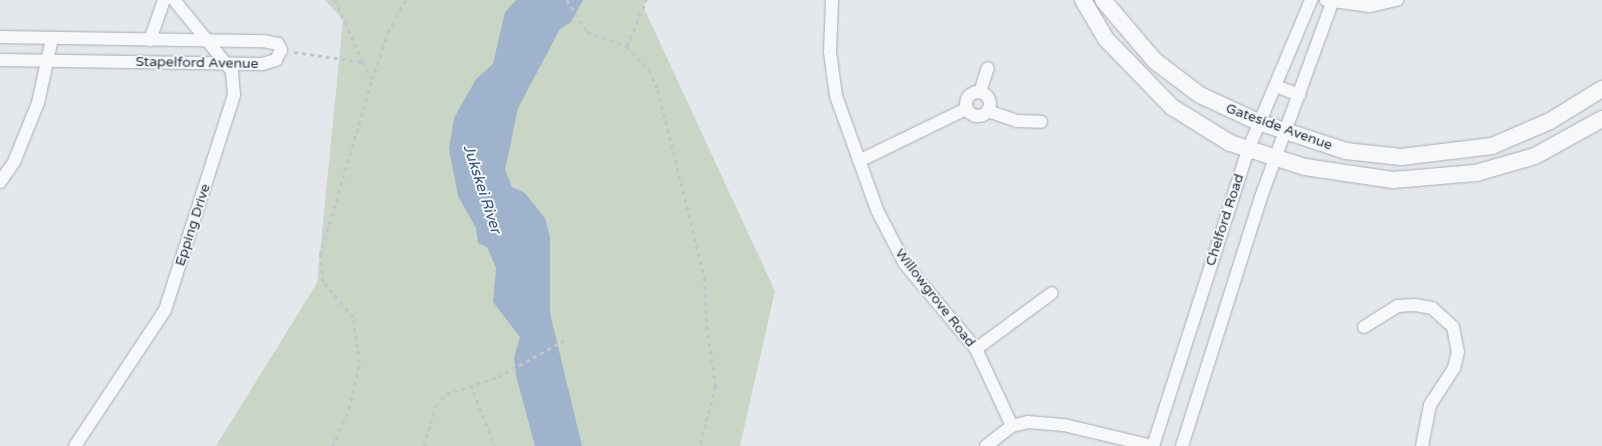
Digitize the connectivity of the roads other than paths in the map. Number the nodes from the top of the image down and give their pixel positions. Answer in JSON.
{"nodes":[{"id":1,"x":164,"y":0,"type":"edge"},
{"id":2,"x":174,"y":0,"type":"edge"},
{"id":3,"x":832,"y":0,"type":"edge"},
{"id":4,"x":1083,"y":0,"type":"edge"},
{"id":5,"x":1103,"y":0,"type":"edge"},
{"id":6,"x":1311,"y":0,"type":"edge"},
{"id":7,"x":1397,"y":0,"type":"edge"},
{"id":8,"x":1329,"y":1,"type":"edge"},
{"id":9,"x":0,"y":37,"type":"edge"},
{"id":10,"x":52,"y":39,"type":"junction"},
{"id":11,"x":150,"y":40,"type":"junction"},
{"id":12,"x":208,"y":40,"type":"junction"},
{"id":13,"x":0,"y":60,"type":"edge"},
{"id":14,"x":49,"y":62,"type":"junction"},
{"id":15,"x":226,"y":62,"type":"junction"},
{"id":16,"x":988,"y":68,"type":"dead end"},
{"id":17,"x":1276,"y":86,"type":"junction"},
{"id":18,"x":1602,"y":89,"type":"edge"},
{"id":19,"x":980,"y":92,"type":"junction"},
{"id":20,"x":1299,"y":94,"type":"junction"},
{"id":21,"x":966,"y":109,"type":"junction"},
{"id":22,"x":988,"y":111,"type":"junction"},
{"id":23,"x":1602,"y":119,"type":"edge"},
{"id":24,"x":1041,"y":122,"type":"dead end"},
{"id":25,"x":1258,"y":122,"type":"junction"},
{"id":26,"x":1286,"y":133,"type":"junction"},
{"id":27,"x":1248,"y":150,"type":"junction"},
{"id":28,"x":1277,"y":159,"type":"junction"},
{"id":29,"x":861,"y":160,"type":"junction"},
{"id":30,"x":0,"y":182,"type":"edge"},
{"id":31,"x":1052,"y":293,"type":"dead end"},
{"id":32,"x":1364,"y":327,"type":"dead end"},
{"id":33,"x":976,"y":349,"type":"junction"},
{"id":34,"x":1012,"y":426,"type":"junction"},
{"id":35,"x":75,"y":446,"type":"edge"},
{"id":36,"x":986,"y":446,"type":"edge"},
{"id":37,"x":1153,"y":446,"type":"edge"},
{"id":38,"x":1182,"y":446,"type":"edge"},
{"id":39,"x":1422,"y":446,"type":"edge"}],
"edges":[{"from":1,"to":11,"type":"street"},
{"from":2,"to":12,"type":"street","name":"Epping Drive"},
{"from":3,"to":29,"type":"street","name":"Willowgrove Road"},
{"from":4,"to":27,"type":"street","name":"Gateside Avenue"},
{"from":5,"to":25,"type":"street","name":"Gateside Avenue"},
{"from":6,"to":17,"type":"street","name":"Chelford Road"},
{"from":7,"to":8,"type":"street"},
{"from":8,"to":20,"type":"street","name":"Chelford Road"},
{"from":9,"to":10,"type":"street","name":"Stapelford Avenue"},
{"from":10,"to":11,"type":"street","name":"Stapelford Avenue"},
{"from":10,"to":14,"type":"street"},
{"from":11,"to":12,"type":"street","name":"Stapelford Avenue"},
{"from":12,"to":15,"type":"street","name":"Epping Drive"},
{"from":12,"to":15,"type":"street","name":"Stapelford Avenue"},
{"from":13,"to":14,"type":"street","name":"Stapelford Avenue"},
{"from":14,"to":15,"type":"street","name":"Stapelford Avenue"},
{"from":14,"to":30,"type":"street"},
{"from":15,"to":35,"type":"street","name":"Epping Drive"},
{"from":16,"to":19,"type":"street"},
{"from":17,"to":20,"type":"street"},
{"from":17,"to":25,"type":"street","name":"Chelford Road"},
{"from":18,"to":26,"type":"street","name":"Gateside Avenue"},
{"from":19,"to":21,"type":"street"},
{"from":19,"to":22,"type":"street"},
{"from":20,"to":26,"type":"street","name":"Chelford Road"},
{"from":21,"to":22,"type":"street"},
{"from":21,"to":29,"type":"street"},
{"from":22,"to":24,"type":"street"},
{"from":23,"to":28,"type":"street","name":"Gateside Avenue"},
{"from":25,"to":26,"type":"street","name":"Gateside Avenue"},
{"from":25,"to":27,"type":"street","name":"Chelford Road"},
{"from":26,"to":28,"type":"street","name":"Chelford Road"},
{"from":27,"to":28,"type":"street","name":"Gateside Avenue"},
{"from":27,"to":37,"type":"street","name":"Chelford Road"},
{"from":28,"to":38,"type":"street","name":"Chelford Road"},
{"from":29,"to":33,"type":"street","name":"Willowgrove Road"},
{"from":31,"to":33,"type":"street"},
{"from":32,"to":39,"type":"street"},
{"from":33,"to":34,"type":"street","name":"Willowgrove Road"},
{"from":34,"to":36,"type":"street"},
{"from":34,"to":37,"type":"street"}]}
